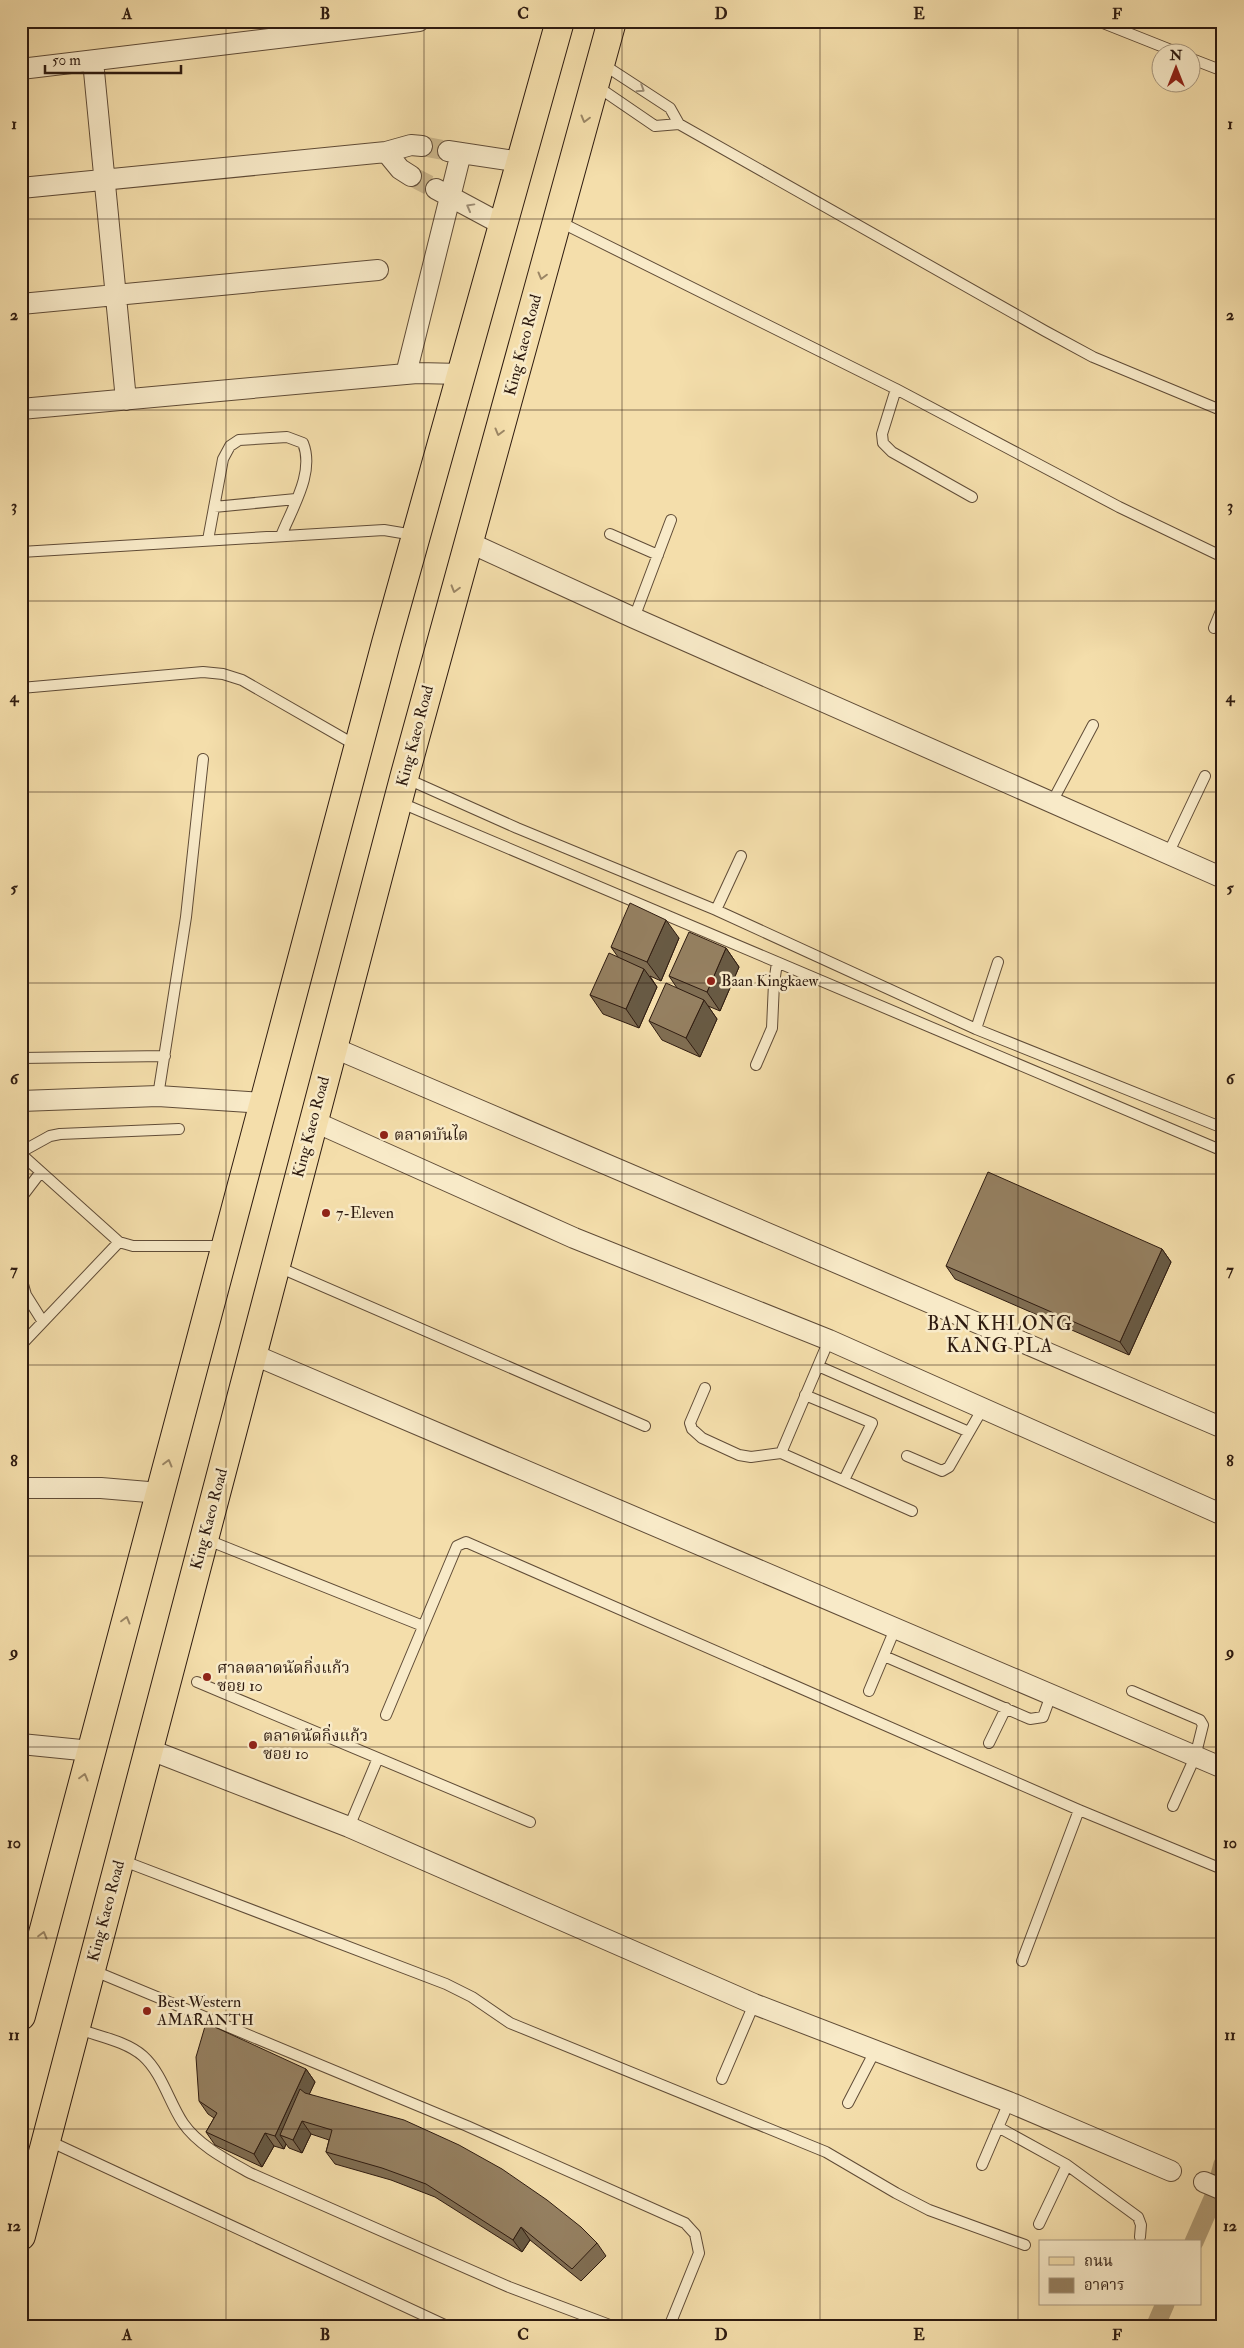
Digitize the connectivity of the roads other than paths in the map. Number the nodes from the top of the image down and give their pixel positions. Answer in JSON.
{"nodes":[{"id":1,"x":419,"y":21,"type":"edge"},
{"id":2,"x":560,"y":21,"type":"edge"},
{"id":3,"x":612,"y":21,"type":"edge"},
{"id":4,"x":1098,"y":21,"type":"edge"},
{"id":5,"x":1152,"y":42,"type":"edge"},
{"id":6,"x":93,"y":61,"type":"junction"},
{"id":7,"x":1202,"y":63,"type":"edge"},
{"id":8,"x":21,"y":69,"type":"edge"},
{"id":9,"x":1223,"y":71,"type":"edge"},
{"id":10,"x":598,"y":74,"type":"junction"},
{"id":11,"x":678,"y":124,"type":"junction"},
{"id":12,"x":422,"y":146,"type":"tunnel mouth"},
{"id":13,"x":386,"y":152,"type":"junction"},
{"id":14,"x":521,"y":162,"type":"junction"},
{"id":15,"x":411,"y":176,"type":"tunnel mouth"},
{"id":16,"x":104,"y":181,"type":"junction"},
{"id":17,"x":21,"y":188,"type":"edge"},
{"id":18,"x":442,"y":192,"type":"junction"},
{"id":19,"x":557,"y":220,"type":"junction"},
{"id":20,"x":503,"y":225,"type":"junction"},
{"id":21,"x":378,"y":270,"type":"dead end"},
{"id":22,"x":114,"y":295,"type":"junction"},
{"id":23,"x":21,"y":304,"type":"edge"},
{"id":24,"x":406,"y":374,"type":"junction"},
{"id":25,"x":462,"y":374,"type":"junction"},
{"id":26,"x":896,"y":389,"type":"junction"},
{"id":27,"x":126,"y":400,"type":"junction"},
{"id":28,"x":21,"y":409,"type":"edge"},
{"id":29,"x":1223,"y":411,"type":"edge"},
{"id":30,"x":972,"y":497,"type":"dead end"},
{"id":31,"x":296,"y":499,"type":"junction"},
{"id":32,"x":214,"y":507,"type":"junction"},
{"id":33,"x":672,"y":520,"type":"dead end"},
{"id":34,"x":610,"y":534,"type":"dead end"},
{"id":35,"x":416,"y":535,"type":"junction"},
{"id":36,"x":281,"y":536,"type":"junction"},
{"id":37,"x":208,"y":540,"type":"junction"},
{"id":38,"x":468,"y":542,"type":"junction"},
{"id":39,"x":21,"y":552,"type":"edge"},
{"id":40,"x":658,"y":555,"type":"junction"},
{"id":41,"x":1223,"y":557,"type":"edge"},
{"id":42,"x":1223,"y":606,"type":"edge"},
{"id":43,"x":634,"y":618,"type":"junction"},
{"id":44,"x":1214,"y":628,"type":"dead end"},
{"id":45,"x":21,"y":688,"type":"edge"},
{"id":46,"x":1093,"y":725,"type":"dead end"},
{"id":47,"x":358,"y":747,"type":"junction"},
{"id":48,"x":203,"y":759,"type":"dead end"},
{"id":49,"x":1205,"y":776,"type":"dead end"},
{"id":50,"x":401,"y":790,"type":"junction"},
{"id":51,"x":1051,"y":804,"type":"junction"},
{"id":52,"x":1168,"y":854,"type":"junction"},
{"id":53,"x":741,"y":856,"type":"dead end"},
{"id":54,"x":1223,"y":878,"type":"edge"},
{"id":55,"x":716,"y":910,"type":"junction"},
{"id":56,"x":998,"y":962,"type":"dead end"},
{"id":57,"x":777,"y":963,"type":"junction"},
{"id":58,"x":976,"y":1029,"type":"junction"},
{"id":59,"x":332,"y":1048,"type":"junction"},
{"id":60,"x":165,"y":1056,"type":"junction"},
{"id":61,"x":21,"y":1058,"type":"edge"},
{"id":62,"x":756,"y":1065,"type":"dead end"},
{"id":63,"x":158,"y":1096,"type":"junction"},
{"id":64,"x":21,"y":1101,"type":"edge"},
{"id":65,"x":264,"y":1103,"type":"junction"},
{"id":66,"x":313,"y":1121,"type":"junction"},
{"id":67,"x":1223,"y":1128,"type":"edge"},
{"id":68,"x":179,"y":1129,"type":"dead end"},
{"id":69,"x":1223,"y":1151,"type":"edge"},
{"id":70,"x":21,"y":1153,"type":"edge"},
{"id":71,"x":40,"y":1173,"type":"junction"},
{"id":72,"x":21,"y":1203,"type":"edge"},
{"id":73,"x":119,"y":1242,"type":"junction"},
{"id":74,"x":226,"y":1246,"type":"junction"},
{"id":75,"x":275,"y":1265,"type":"junction"},
{"id":76,"x":43,"y":1322,"type":"junction"},
{"id":77,"x":829,"y":1340,"type":"junction"},
{"id":78,"x":21,"y":1346,"type":"edge"},
{"id":79,"x":252,"y":1354,"type":"junction"},
{"id":80,"x":818,"y":1366,"type":"junction"},
{"id":81,"x":705,"y":1388,"type":"dead end"},
{"id":82,"x":805,"y":1395,"type":"junction"},
{"id":83,"x":983,"y":1408,"type":"junction"},
{"id":84,"x":644,"y":1426,"type":"dead end"},
{"id":85,"x":1223,"y":1428,"type":"edge"},
{"id":86,"x":969,"y":1432,"type":"junction"},
{"id":87,"x":781,"y":1453,"type":"junction"},
{"id":88,"x":907,"y":1456,"type":"dead end"},
{"id":89,"x":844,"y":1480,"type":"junction"},
{"id":90,"x":21,"y":1488,"type":"edge"},
{"id":91,"x":160,"y":1493,"type":"junction"},
{"id":92,"x":912,"y":1511,"type":"dead end"},
{"id":93,"x":1223,"y":1515,"type":"edge"},
{"id":94,"x":204,"y":1538,"type":"junction"},
{"id":95,"x":423,"y":1626,"type":"junction"},
{"id":96,"x":895,"y":1629,"type":"junction"},
{"id":97,"x":884,"y":1656,"type":"junction"},
{"id":98,"x":197,"y":1682,"type":"dead end"},
{"id":99,"x":869,"y":1691,"type":"dead end"},
{"id":100,"x":1132,"y":1691,"type":"dead end"},
{"id":101,"x":1051,"y":1696,"type":"junction"},
{"id":102,"x":1006,"y":1708,"type":"junction"},
{"id":103,"x":386,"y":1715,"type":"dead end"},
{"id":104,"x":989,"y":1743,"type":"dead end"},
{"id":105,"x":21,"y":1744,"type":"edge"},
{"id":106,"x":148,"y":1749,"type":"junction"},
{"id":107,"x":91,"y":1751,"type":"junction"},
{"id":108,"x":1195,"y":1756,"type":"junction"},
{"id":109,"x":378,"y":1758,"type":"junction"},
{"id":110,"x":1223,"y":1768,"type":"edge"},
{"id":111,"x":1173,"y":1806,"type":"dead end"},
{"id":112,"x":1079,"y":1810,"type":"junction"},
{"id":113,"x":530,"y":1822,"type":"dead end"},
{"id":114,"x":349,"y":1827,"type":"junction"},
{"id":115,"x":120,"y":1859,"type":"junction"},
{"id":116,"x":1222,"y":1869,"type":"edge"},
{"id":117,"x":1022,"y":1961,"type":"dead end"},
{"id":118,"x":91,"y":1969,"type":"junction"},
{"id":119,"x":754,"y":2004,"type":"junction"},
{"id":120,"x":22,"y":2008,"type":"edge"},
{"id":121,"x":76,"y":2028,"type":"junction"},
{"id":122,"x":876,"y":2049,"type":"junction"},
{"id":123,"x":722,"y":2079,"type":"dead end"},
{"id":124,"x":1009,"y":2102,"type":"junction"},
{"id":125,"x":848,"y":2103,"type":"dead end"},
{"id":126,"x":998,"y":2127,"type":"junction"},
{"id":127,"x":46,"y":2140,"type":"junction"},
{"id":128,"x":982,"y":2165,"type":"dead end"},
{"id":129,"x":1067,"y":2165,"type":"junction"},
{"id":130,"x":1171,"y":2171,"type":"dead end"},
{"id":131,"x":1204,"y":2182,"type":"dead end"},
{"id":132,"x":1223,"y":2190,"type":"edge"},
{"id":133,"x":1039,"y":2224,"type":"dead end"},
{"id":134,"x":21,"y":2236,"type":"edge"},
{"id":135,"x":1140,"y":2237,"type":"dead end"},
{"id":136,"x":1024,"y":2245,"type":"dead end"},
{"id":137,"x":449,"y":2327,"type":"edge"},
{"id":138,"x":615,"y":2327,"type":"edge"},
{"id":139,"x":669,"y":2327,"type":"edge"}],
"edges":[{"from":1,"to":6,"type":"street"},
{"from":2,"to":14,"type":"main road"},
{"from":3,"to":10,"type":"main road","name":"King Kaeo Road"},
{"from":4,"to":5,"type":"lane"},
{"from":6,"to":8,"type":"street"},
{"from":6,"to":16,"type":"street"},
{"from":7,"to":9,"type":"lane"},
{"from":10,"to":11,"type":"lane","one_way":true},
{"from":10,"to":11,"type":"lane"},
{"from":10,"to":19,"type":"main road","name":"King Kaeo Road","one_way":true},
{"from":11,"to":29,"type":"lane"},
{"from":12,"to":13,"type":"street"},
{"from":13,"to":15,"type":"street"},
{"from":13,"to":16,"type":"street"},
{"from":14,"to":18,"type":"street"},
{"from":14,"to":20,"type":"main road"},
{"from":16,"to":17,"type":"street"},
{"from":16,"to":22,"type":"street"},
{"from":20,"to":18,"type":"street","one_way":true},
{"from":18,"to":24,"type":"street"},
{"from":19,"to":26,"type":"lane"},
{"from":19,"to":38,"type":"main road","name":"King Kaeo Road","one_way":true},
{"from":20,"to":25,"type":"main road"},
{"from":21,"to":22,"type":"street"},
{"from":22,"to":23,"type":"street"},
{"from":22,"to":27,"type":"street"},
{"from":24,"to":25,"type":"street"},
{"from":24,"to":27,"type":"street"},
{"from":25,"to":35,"type":"main road"},
{"from":26,"to":30,"type":"lane"},
{"from":26,"to":41,"type":"lane"},
{"from":27,"to":28,"type":"street"},
{"from":31,"to":32,"type":"lane"},
{"from":31,"to":32,"type":"lane"},
{"from":31,"to":36,"type":"lane"},
{"from":32,"to":37,"type":"lane"},
{"from":33,"to":40,"type":"lane"},
{"from":34,"to":40,"type":"lane"},
{"from":35,"to":36,"type":"lane"},
{"from":35,"to":47,"type":"main road"},
{"from":36,"to":37,"type":"lane"},
{"from":37,"to":39,"type":"lane"},
{"from":38,"to":43,"type":"street"},
{"from":38,"to":50,"type":"main road","name":"King Kaeo Road","one_way":true},
{"from":40,"to":43,"type":"lane"},
{"from":42,"to":44,"type":"lane"},
{"from":43,"to":51,"type":"street"},
{"from":45,"to":47,"type":"lane"},
{"from":46,"to":51,"type":"lane"},
{"from":47,"to":65,"type":"main road"},
{"from":48,"to":60,"type":"lane"},
{"from":49,"to":52,"type":"lane"},
{"from":50,"to":55,"type":"lane"},
{"from":50,"to":57,"type":"lane"},
{"from":50,"to":59,"type":"main road","name":"King Kaeo Road"},
{"from":51,"to":52,"type":"street"},
{"from":52,"to":54,"type":"street"},
{"from":53,"to":55,"type":"lane"},
{"from":55,"to":58,"type":"lane"},
{"from":56,"to":58,"type":"lane"},
{"from":57,"to":62,"type":"lane"},
{"from":57,"to":69,"type":"lane"},
{"from":58,"to":67,"type":"lane"},
{"from":59,"to":66,"type":"main road","name":"King Kaeo Road"},
{"from":59,"to":85,"type":"street"},
{"from":60,"to":61,"type":"lane"},
{"from":60,"to":63,"type":"lane"},
{"from":63,"to":64,"type":"street"},
{"from":63,"to":65,"type":"street"},
{"from":65,"to":74,"type":"main road"},
{"from":66,"to":75,"type":"main road","name":"King Kaeo Road"},
{"from":66,"to":77,"type":"street"},
{"from":68,"to":70,"type":"lane"},
{"from":70,"to":71,"type":"lane"},
{"from":71,"to":72,"type":"lane"},
{"from":71,"to":73,"type":"lane"},
{"from":72,"to":76,"type":"lane"},
{"from":73,"to":74,"type":"lane"},
{"from":73,"to":76,"type":"lane"},
{"from":91,"to":74,"type":"main road","one_way":true},
{"from":75,"to":79,"type":"main road","name":"King Kaeo Road"},
{"from":75,"to":84,"type":"lane"},
{"from":76,"to":78,"type":"lane"},
{"from":77,"to":80,"type":"lane"},
{"from":77,"to":83,"type":"street"},
{"from":79,"to":94,"type":"main road","name":"King Kaeo Road"},
{"from":79,"to":96,"type":"street"},
{"from":80,"to":82,"type":"lane"},
{"from":80,"to":86,"type":"lane"},
{"from":81,"to":87,"type":"lane"},
{"from":82,"to":87,"type":"lane"},
{"from":82,"to":89,"type":"lane"},
{"from":83,"to":86,"type":"lane"},
{"from":83,"to":93,"type":"street"},
{"from":86,"to":88,"type":"lane"},
{"from":87,"to":89,"type":"lane"},
{"from":89,"to":92,"type":"lane"},
{"from":90,"to":91,"type":"street"},
{"from":107,"to":91,"type":"main road","one_way":true},
{"from":94,"to":95,"type":"lane"},
{"from":94,"to":106,"type":"main road","name":"King Kaeo Road"},
{"from":95,"to":103,"type":"lane"},
{"from":95,"to":112,"type":"lane"},
{"from":96,"to":97,"type":"lane"},
{"from":96,"to":101,"type":"street"},
{"from":97,"to":99,"type":"lane"},
{"from":97,"to":102,"type":"lane"},
{"from":98,"to":109,"type":"lane"},
{"from":100,"to":108,"type":"lane"},
{"from":101,"to":102,"type":"lane"},
{"from":101,"to":108,"type":"street"},
{"from":102,"to":104,"type":"lane"},
{"from":105,"to":107,"type":"street"},
{"from":106,"to":114,"type":"street"},
{"from":106,"to":115,"type":"main road","name":"King Kaeo Road"},
{"from":120,"to":107,"type":"main road","one_way":true},
{"from":108,"to":110,"type":"street"},
{"from":108,"to":111,"type":"lane"},
{"from":109,"to":113,"type":"lane"},
{"from":109,"to":114,"type":"lane"},
{"from":112,"to":116,"type":"lane"},
{"from":112,"to":117,"type":"lane"},
{"from":114,"to":119,"type":"street"},
{"from":115,"to":118,"type":"main road","name":"King Kaeo Road"},
{"from":115,"to":136,"type":"lane"},
{"from":118,"to":121,"type":"main road","name":"King Kaeo Road"},
{"from":118,"to":139,"type":"lane"},
{"from":119,"to":122,"type":"street"},
{"from":119,"to":123,"type":"lane"},
{"from":121,"to":127,"type":"main road","name":"King Kaeo Road"},
{"from":121,"to":138,"type":"lane"},
{"from":122,"to":124,"type":"street"},
{"from":122,"to":125,"type":"lane"},
{"from":124,"to":126,"type":"lane"},
{"from":124,"to":130,"type":"street"},
{"from":126,"to":128,"type":"lane"},
{"from":126,"to":129,"type":"lane"},
{"from":127,"to":134,"type":"main road","name":"King Kaeo Road"},
{"from":127,"to":137,"type":"lane"},
{"from":129,"to":133,"type":"lane"},
{"from":129,"to":135,"type":"lane"},
{"from":131,"to":132,"type":"street"}]}
